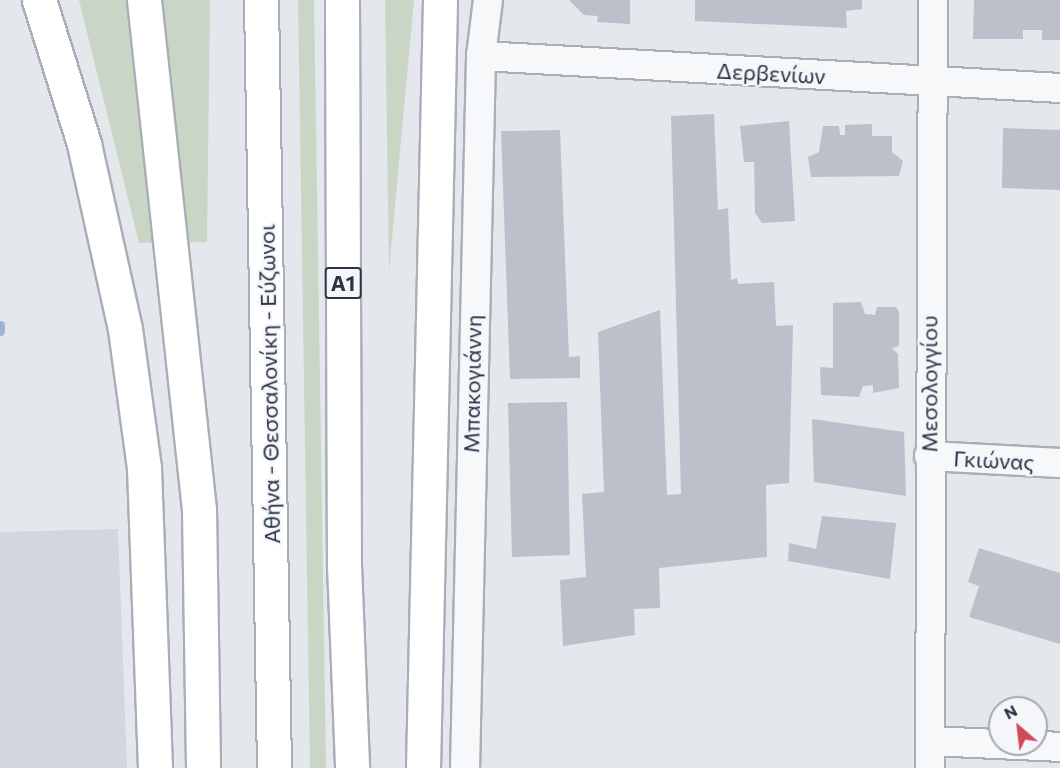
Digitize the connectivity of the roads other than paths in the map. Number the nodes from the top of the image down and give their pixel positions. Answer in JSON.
{"nodes":[{"id":1,"x":39,"y":0,"type":"edge"},
{"id":2,"x":245,"y":0,"type":"edge"},
{"id":3,"x":261,"y":0,"type":"edge"},
{"id":4,"x":342,"y":0,"type":"edge"},
{"id":5,"x":440,"y":0,"type":"edge"},
{"id":6,"x":488,"y":0,"type":"edge"},
{"id":7,"x":933,"y":0,"type":"edge"},
{"id":8,"x":145,"y":3,"type":"edge"},
{"id":9,"x":481,"y":56,"type":"junction"},
{"id":10,"x":262,"y":71,"type":"junction"},
{"id":11,"x":932,"y":82,"type":"junction"},
{"id":12,"x":1060,"y":88,"type":"edge"},
{"id":13,"x":929,"y":456,"type":"junction"},
{"id":14,"x":1060,"y":463,"type":"edge"},
{"id":15,"x":1060,"y":747,"type":"edge"},
{"id":16,"x":930,"y":754,"type":"edge"},
{"id":17,"x":155,"y":768,"type":"edge"},
{"id":18,"x":203,"y":768,"type":"edge"},
{"id":19,"x":274,"y":768,"type":"edge"},
{"id":20,"x":352,"y":768,"type":"edge"},
{"id":21,"x":423,"y":768,"type":"edge"},
{"id":22,"x":465,"y":768,"type":"edge"}],
"edges":[{"from":1,"to":17,"type":"main road"},
{"from":2,"to":10,"type":"main road"},
{"from":3,"to":10,"type":"main road","name":"Αθήνα - Θεσσαλονίκη - Εύζωνοι"},
{"from":4,"to":20,"type":"main road","number":"Α1"},
{"from":5,"to":21,"type":"main road"},
{"from":6,"to":9,"type":"street","name":"Μπακογιάννη"},
{"from":7,"to":11,"type":"street","name":"Μεσολογγίου"},
{"from":8,"to":18,"type":"main road"},
{"from":9,"to":11,"type":"street","name":"Δερβενίων"},
{"from":9,"to":22,"type":"street","name":"Μπακογιάννη"},
{"from":10,"to":19,"type":"main road","name":"Αθήνα - Θεσσαλονίκη - Εύζωνοι"},
{"from":11,"to":12,"type":"street","name":"Δερβενίων"},
{"from":11,"to":13,"type":"street","name":"Μεσολογγίου"},
{"from":13,"to":14,"type":"street","name":"Γκιώνας"},
{"from":13,"to":16,"type":"street","name":"Μεσολογγίου"},
{"from":15,"to":16,"type":"street"}]}
